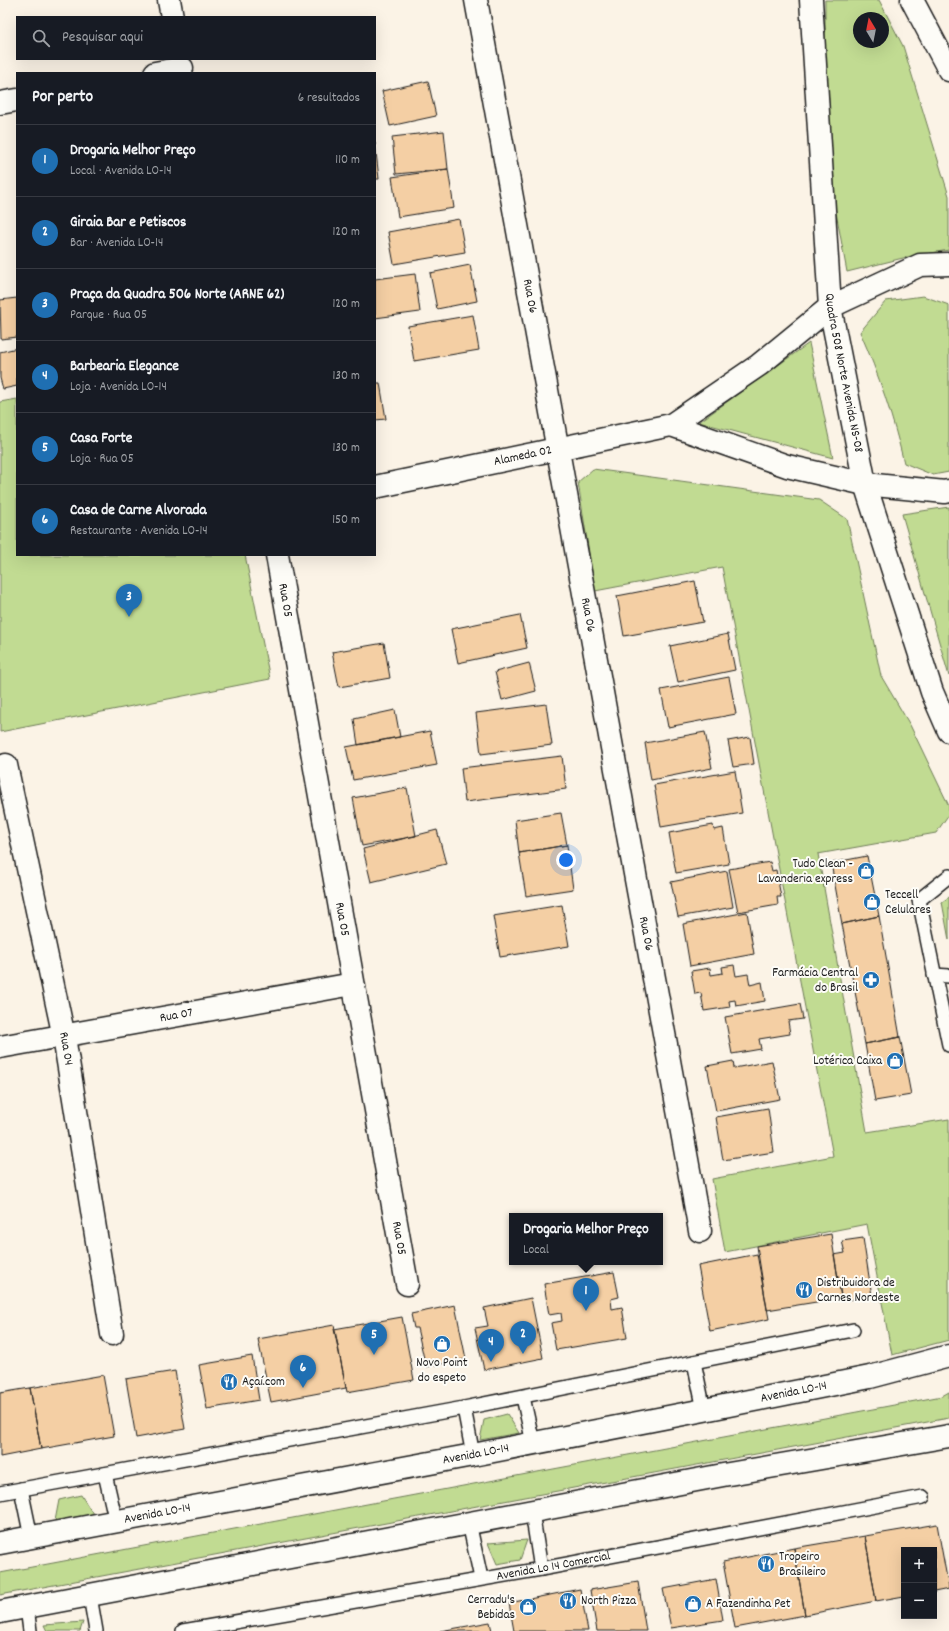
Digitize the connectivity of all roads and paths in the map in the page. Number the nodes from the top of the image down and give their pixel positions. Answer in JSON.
{"nodes":[{"id":1,"x":169,"y":0,"type":"edge"},
{"id":2,"x":476,"y":0,"type":"edge"},
{"id":3,"x":811,"y":0,"type":"edge"},
{"id":4,"x":912,"y":0,"type":"edge"},
{"id":5,"x":172,"y":16,"type":"edge"},
{"id":6,"x":182,"y":67,"type":"edge"},
{"id":7,"x":949,"y":70,"type":"edge"},
{"id":8,"x":160,"y":72,"type":"edge"},
{"id":9,"x":16,"y":100,"type":"edge"},
{"id":10,"x":0,"y":103,"type":"edge"},
{"id":11,"x":949,"y":264,"type":"edge"},
{"id":12,"x":830,"y":307,"type":"junction"},
{"id":13,"x":671,"y":425,"type":"junction"},
{"id":14,"x":558,"y":449,"type":"junction"},
{"id":15,"x":865,"y":484,"type":"junction"},
{"id":16,"x":376,"y":487,"type":"edge"},
{"id":17,"x":949,"y":491,"type":"edge"},
{"id":18,"x":277,"y":556,"type":"edge"},
{"id":19,"x":949,"y":731,"type":"edge"},
{"id":20,"x":6,"y":765,"type":"dead end"},
{"id":21,"x":949,"y":876,"type":"edge"},
{"id":22,"x":934,"y":975,"type":"junction"},
{"id":23,"x":949,"y":976,"type":"edge"},
{"id":24,"x":353,"y":984,"type":"junction"},
{"id":25,"x":64,"y":1037,"type":"junction"},
{"id":26,"x":949,"y":1045,"type":"edge"},
{"id":27,"x":0,"y":1047,"type":"edge"},
{"id":28,"x":700,"y":1231,"type":"dead end"},
{"id":29,"x":407,"y":1284,"type":"dead end"},
{"id":30,"x":853,"y":1330,"type":"dead end"},
{"id":31,"x":112,"y":1334,"type":"dead end"},
{"id":32,"x":949,"y":1356,"type":"edge"},
{"id":33,"x":694,"y":1362,"type":"junction"},
{"id":34,"x":522,"y":1397,"type":"junction"},
{"id":35,"x":464,"y":1408,"type":"junction"},
{"id":36,"x":704,"y":1410,"type":"junction"},
{"id":37,"x":949,"y":1436,"type":"edge"},
{"id":38,"x":533,"y":1443,"type":"junction"},
{"id":39,"x":473,"y":1455,"type":"junction"},
{"id":40,"x":105,"y":1474,"type":"junction"},
{"id":41,"x":21,"y":1489,"type":"junction"},
{"id":42,"x":0,"y":1493,"type":"edge"},
{"id":43,"x":923,"y":1497,"type":"dead end"},
{"id":44,"x":532,"y":1512,"type":"junction"},
{"id":45,"x":116,"y":1522,"type":"junction"},
{"id":46,"x":469,"y":1522,"type":"junction"},
{"id":47,"x":30,"y":1537,"type":"junction"},
{"id":48,"x":0,"y":1542,"type":"edge"},
{"id":49,"x":541,"y":1569,"type":"junction"},
{"id":50,"x":481,"y":1578,"type":"junction"},
{"id":51,"x":90,"y":1596,"type":"junction"},
{"id":52,"x":27,"y":1607,"type":"junction"},
{"id":53,"x":0,"y":1612,"type":"edge"},
{"id":54,"x":30,"y":1631,"type":"edge"},
{"id":55,"x":96,"y":1631,"type":"edge"},
{"id":56,"x":183,"y":1631,"type":"edge"}],
"edges":[{"from":1,"to":5,"type":"street"},
{"from":2,"to":14,"type":"street","name":"Rua 06"},
{"from":3,"to":12,"type":"street","name":"Quadra 508 Norte Avenida NS-08"},
{"from":4,"to":7,"type":"street"},
{"from":6,"to":8,"type":"street"},
{"from":9,"to":10,"type":"street"},
{"from":11,"to":12,"type":"street"},
{"from":12,"to":13,"type":"street"},
{"from":12,"to":15,"type":"street","name":"Quadra 508 Norte Avenida NS-08"},
{"from":13,"to":14,"type":"street","name":"Alameda 02"},
{"from":13,"to":15,"type":"street"},
{"from":14,"to":16,"type":"street","name":"Alameda 02"},
{"from":14,"to":28,"type":"street","name":"Rua 06"},
{"from":15,"to":17,"type":"street"},
{"from":15,"to":19,"type":"street","name":"Quadra 508 Norte Avenida NS-08"},
{"from":18,"to":24,"type":"street","name":"Rua 05"},
{"from":20,"to":25,"type":"street","name":"Rua 04"},
{"from":21,"to":22,"type":"lane"},
{"from":22,"to":23,"type":"lane"},
{"from":22,"to":26,"type":"lane"},
{"from":24,"to":25,"type":"street","name":"Rua 07"},
{"from":24,"to":29,"type":"street","name":"Rua 05"},
{"from":25,"to":27,"type":"street","name":"Rua 07"},
{"from":25,"to":31,"type":"street","name":"Rua 04"},
{"from":30,"to":33,"type":"lane"},
{"from":32,"to":36,"type":"street","name":"Avenida LO-14"},
{"from":33,"to":34,"type":"lane"},
{"from":33,"to":36,"type":"lane"},
{"from":34,"to":35,"type":"lane"},
{"from":34,"to":38,"type":"lane"},
{"from":35,"to":39,"type":"lane"},
{"from":35,"to":40,"type":"lane"},
{"from":36,"to":38,"type":"street","name":"Avenida LO-14"},
{"from":37,"to":44,"type":"street"},
{"from":38,"to":39,"type":"street","name":"Avenida LO-14"},
{"from":39,"to":45,"type":"street","name":"Avenida LO-14"},
{"from":40,"to":41,"type":"lane"},
{"from":40,"to":45,"type":"lane"},
{"from":41,"to":42,"type":"lane"},
{"from":41,"to":47,"type":"lane"},
{"from":43,"to":49,"type":"lane","name":"Avenida Lo 14 Comercial"},
{"from":44,"to":46,"type":"street"},
{"from":44,"to":49,"type":"lane"},
{"from":45,"to":47,"type":"street","name":"Avenida LO-14"},
{"from":46,"to":50,"type":"lane"},
{"from":46,"to":51,"type":"street"},
{"from":47,"to":48,"type":"street","name":"Avenida LO-14"},
{"from":49,"to":50,"type":"lane","name":"Avenida Lo 14 Comercial"},
{"from":50,"to":56,"type":"lane","name":"Avenida Lo 14 Comercial"},
{"from":51,"to":52,"type":"street"},
{"from":51,"to":55,"type":"lane"},
{"from":52,"to":53,"type":"street"},
{"from":52,"to":54,"type":"lane"}]}
